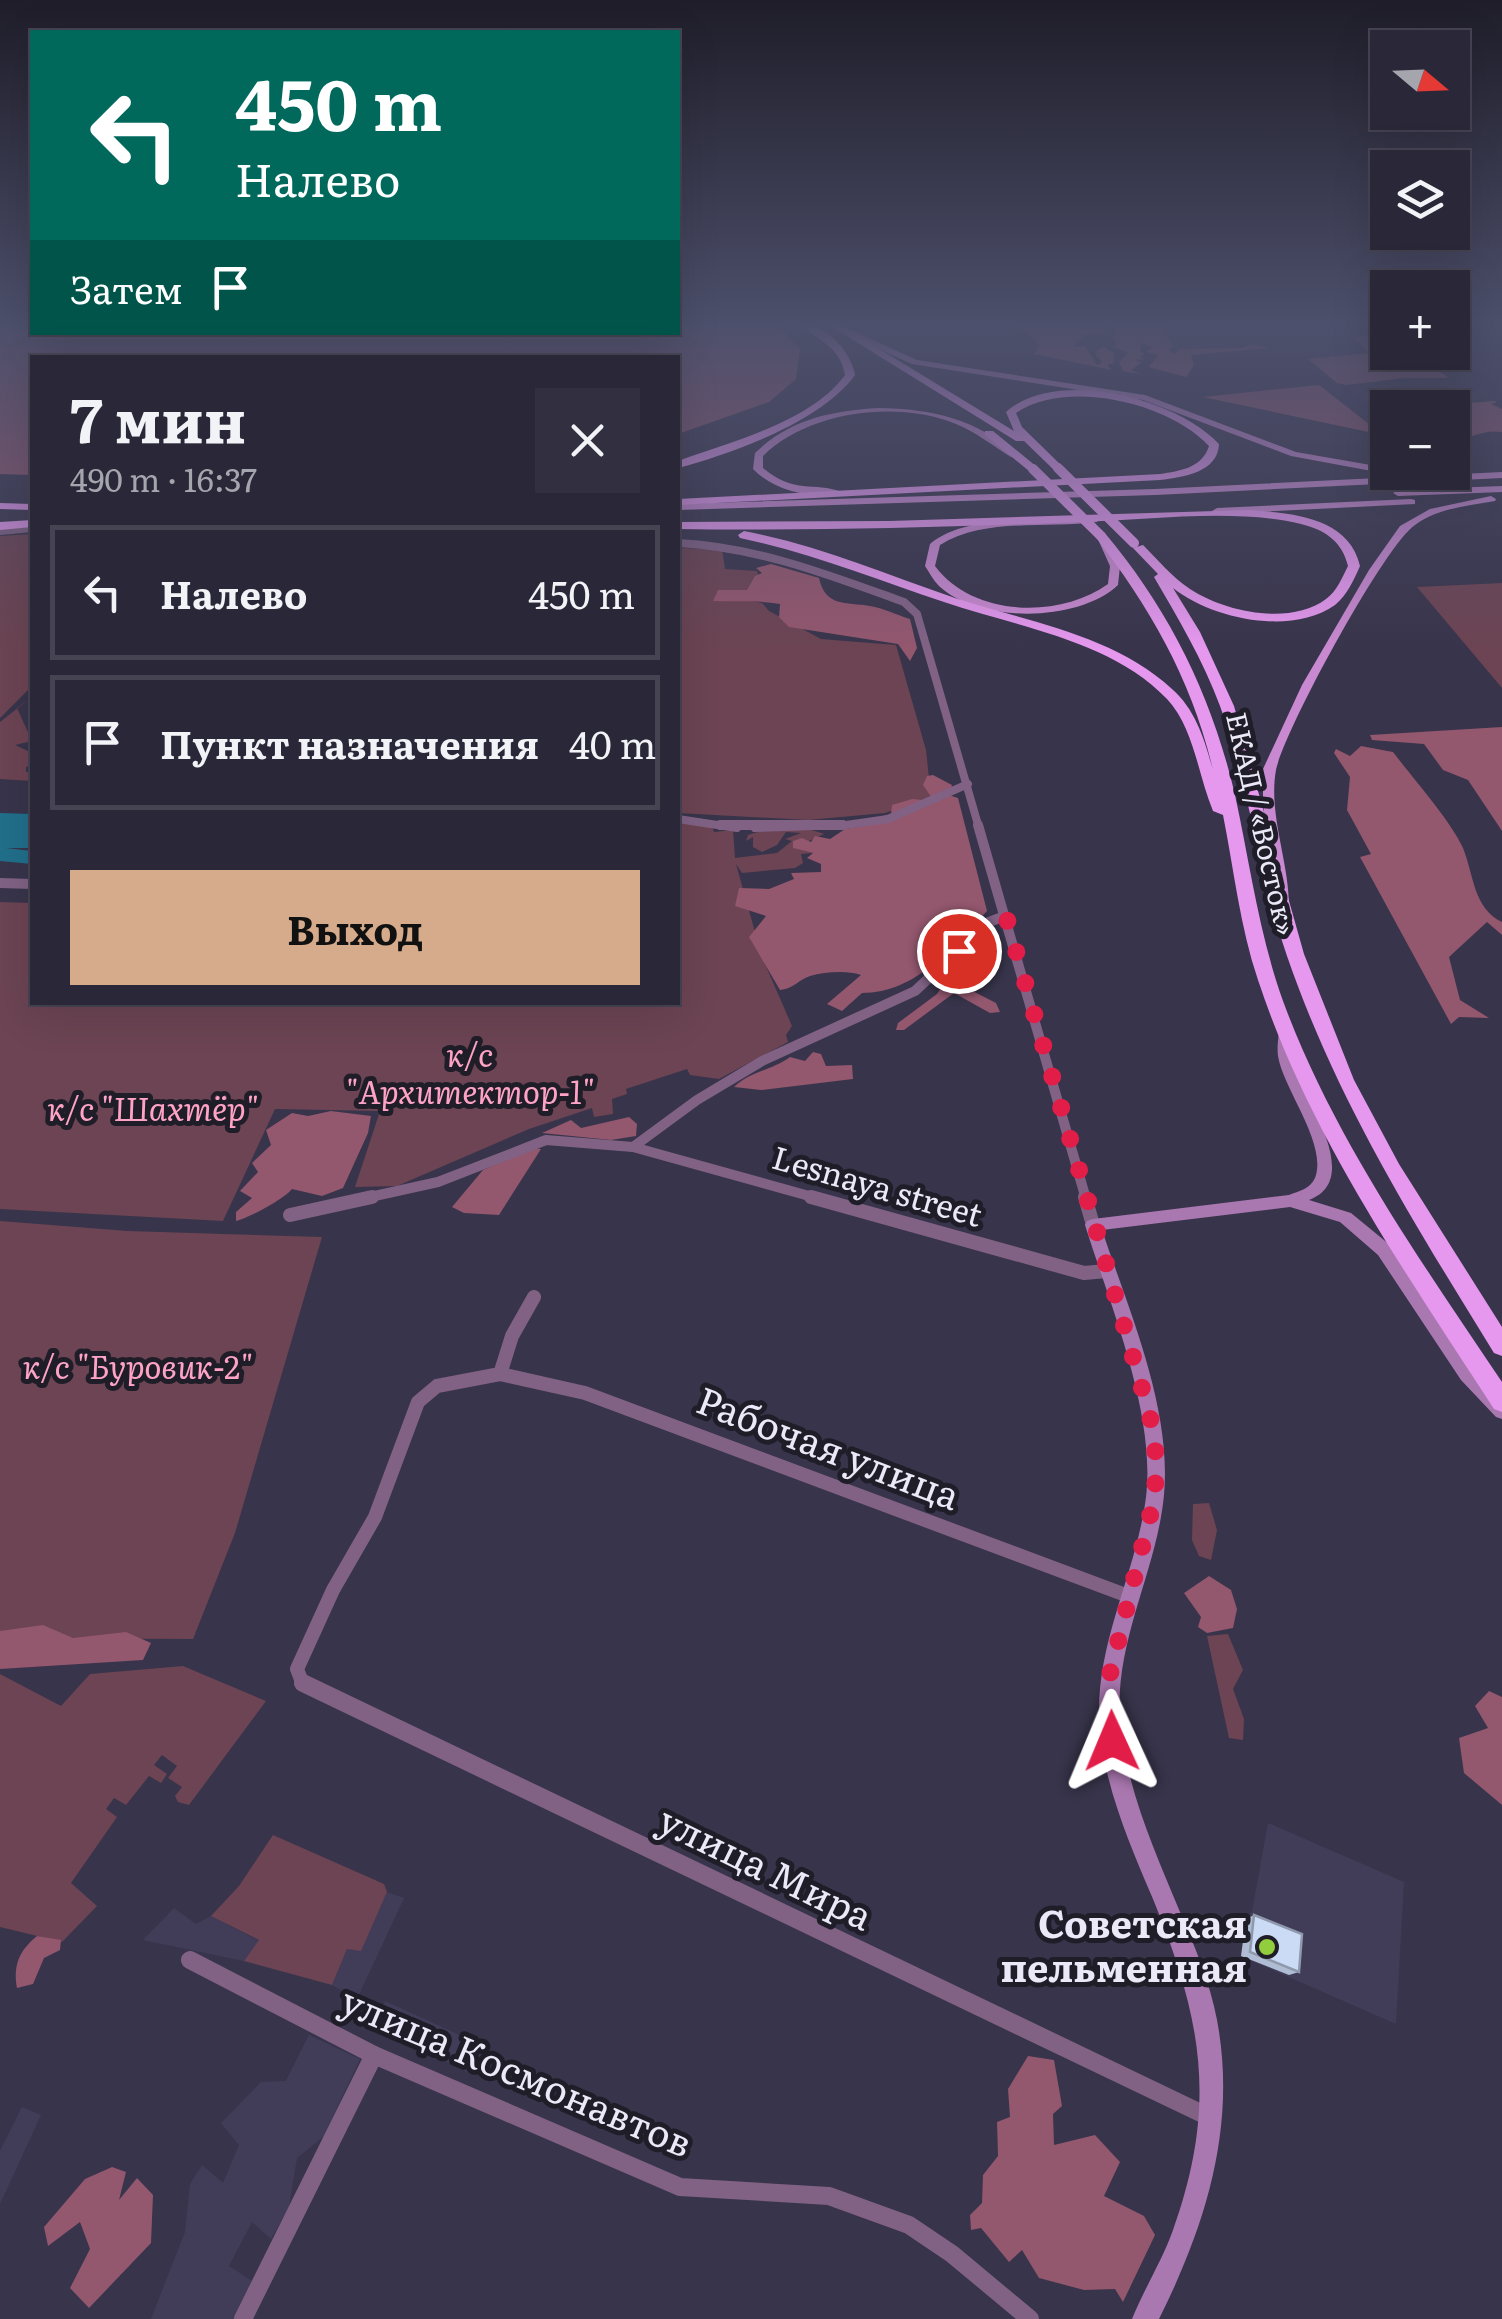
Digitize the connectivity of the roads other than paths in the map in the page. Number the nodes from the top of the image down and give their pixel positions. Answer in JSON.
{"nodes":[{"id":1,"x":753,"y":433,"type":"edge"},
{"id":2,"x":790,"y":433,"type":"edge"},
{"id":3,"x":979,"y":433,"type":"edge"},
{"id":4,"x":986,"y":433,"type":"edge"},
{"id":5,"x":1011,"y":433,"type":"edge"},
{"id":6,"x":1025,"y":433,"type":"edge"},
{"id":7,"x":1205,"y":433,"type":"edge"},
{"id":8,"x":1242,"y":433,"type":"edge"},
{"id":9,"x":680,"y":464,"type":"edge"},
{"id":10,"x":1030,"y":466,"type":"junction"},
{"id":11,"x":1058,"y":468,"type":"junction"},
{"id":12,"x":1370,"y":468,"type":"edge"},
{"id":13,"x":1470,"y":472,"type":"edge"},
{"id":14,"x":1502,"y":473,"type":"edge"},
{"id":15,"x":1067,"y":482,"type":"junction"},
{"id":16,"x":1502,"y":488,"type":"edge"},
{"id":17,"x":930,"y":489,"type":"junction"},
{"id":18,"x":1502,"y":497,"type":"edge"},
{"id":19,"x":680,"y":505,"type":"edge"},
{"id":20,"x":680,"y":505,"type":"edge"},
{"id":21,"x":0,"y":506,"type":"edge"},
{"id":22,"x":30,"y":507,"type":"edge"},
{"id":23,"x":680,"y":518,"type":"edge"},
{"id":24,"x":1137,"y":518,"type":"junction"},
{"id":25,"x":30,"y":527,"type":"edge"},
{"id":26,"x":1101,"y":527,"type":"junction"},
{"id":27,"x":680,"y":528,"type":"edge"},
{"id":28,"x":680,"y":528,"type":"edge"},
{"id":29,"x":0,"y":529,"type":"edge"},
{"id":30,"x":680,"y":542,"type":"edge"},
{"id":31,"x":1137,"y":546,"type":"junction"},
{"id":32,"x":968,"y":784,"type":"junction"},
{"id":33,"x":680,"y":818,"type":"edge"},
{"id":34,"x":1234,"y":836,"type":"junction"},
{"id":35,"x":0,"y":883,"type":"edge"},
{"id":36,"x":30,"y":884,"type":"edge"},
{"id":37,"x":1282,"y":912,"type":"junction"},
{"id":38,"x":1006,"y":916,"type":"junction"},
{"id":39,"x":1286,"y":1031,"type":"junction"},
{"id":40,"x":633,"y":1147,"type":"junction"},
{"id":41,"x":1290,"y":1201,"type":"junction"},
{"id":42,"x":290,"y":1216,"type":"dead end"},
{"id":43,"x":1093,"y":1225,"type":"junction"},
{"id":44,"x":1106,"y":1271,"type":"junction"},
{"id":45,"x":534,"y":1298,"type":"dead end"},
{"id":46,"x":1502,"y":1346,"type":"edge"},
{"id":47,"x":500,"y":1374,"type":"junction"},
{"id":48,"x":1502,"y":1402,"type":"edge"},
{"id":49,"x":1502,"y":1411,"type":"edge"},
{"id":50,"x":1131,"y":1597,"type":"junction"},
{"id":51,"x":190,"y":1960,"type":"dead end"},
{"id":52,"x":374,"y":2055,"type":"junction"},
{"id":53,"x":1213,"y":2119,"type":"junction"},
{"id":54,"x":243,"y":2319,"type":"edge"},
{"id":55,"x":1030,"y":2319,"type":"edge"},
{"id":56,"x":1144,"y":2319,"type":"edge"}],
"edges":[{"from":1,"to":9,"type":"highway"},
{"from":2,"to":17,"type":"main road"},
{"from":3,"to":10,"type":"main road"},
{"from":4,"to":10,"type":"highway","name":"ЕКАД / «Восток»"},
{"from":5,"to":11,"type":"highway","name":"ЕКАД / «Восток»"},
{"from":6,"to":11,"type":"highway"},
{"from":7,"to":15,"type":"highway"},
{"from":8,"to":12,"type":"main road"},
{"from":10,"to":26,"type":"highway","name":"ЕКАД / «Восток»","bridge":true},
{"from":11,"to":31,"type":"highway","name":"ЕКАД / «Восток»","bridge":true},
{"from":13,"to":14,"type":"main road"},
{"from":14,"to":15,"type":"main road"},
{"from":14,"to":20,"type":"main road"},
{"from":15,"to":17,"type":"highway"},
{"from":16,"to":23,"type":"main road"},
{"from":17,"to":19,"type":"highway"},
{"from":18,"to":24,"type":"main road"},
{"from":18,"to":37,"type":"main road"},
{"from":21,"to":22,"type":"highway"},
{"from":24,"to":26,"type":"highway"},
{"from":24,"to":31,"type":"highway"},
{"from":25,"to":29,"type":"highway"},
{"from":26,"to":26,"type":"main road"},
{"from":26,"to":27,"type":"highway"},
{"from":26,"to":34,"type":"highway","name":"ЕКАД / «Восток»"},
{"from":28,"to":34,"type":"highway"},
{"from":30,"to":32,"type":"street"},
{"from":31,"to":37,"type":"highway","name":"ЕКАД / «Восток»"},
{"from":32,"to":33,"type":"street"},
{"from":32,"to":38,"type":"street"},
{"from":34,"to":39,"type":"highway","name":"ЕКАД / «Восток»"},
{"from":35,"to":36,"type":"street"},
{"from":37,"to":46,"type":"highway","name":"ЕКАД / «Восток»"},
{"from":38,"to":40,"type":"street"},
{"from":38,"to":43,"type":"street"},
{"from":39,"to":41,"type":"main road"},
{"from":39,"to":48,"type":"highway","name":"ЕКАД / «Восток»"},
{"from":40,"to":42,"type":"street","name":"Lesnaya street"},
{"from":40,"to":44,"type":"street","name":"Lesnaya street"},
{"from":41,"to":43,"type":"main road"},
{"from":41,"to":49,"type":"main road"},
{"from":43,"to":44,"type":"main road"},
{"from":44,"to":50,"type":"main road"},
{"from":45,"to":47,"type":"street"},
{"from":47,"to":50,"type":"street","name":"Рабочая улица"},
{"from":47,"to":53,"type":"street","name":"улица Мира"},
{"from":50,"to":53,"type":"main road"},
{"from":51,"to":52,"type":"street","name":"улица Космонавтов"},
{"from":52,"to":54,"type":"street"},
{"from":52,"to":55,"type":"street","name":"улица Космонавтов"},
{"from":53,"to":56,"type":"main road"}]}
